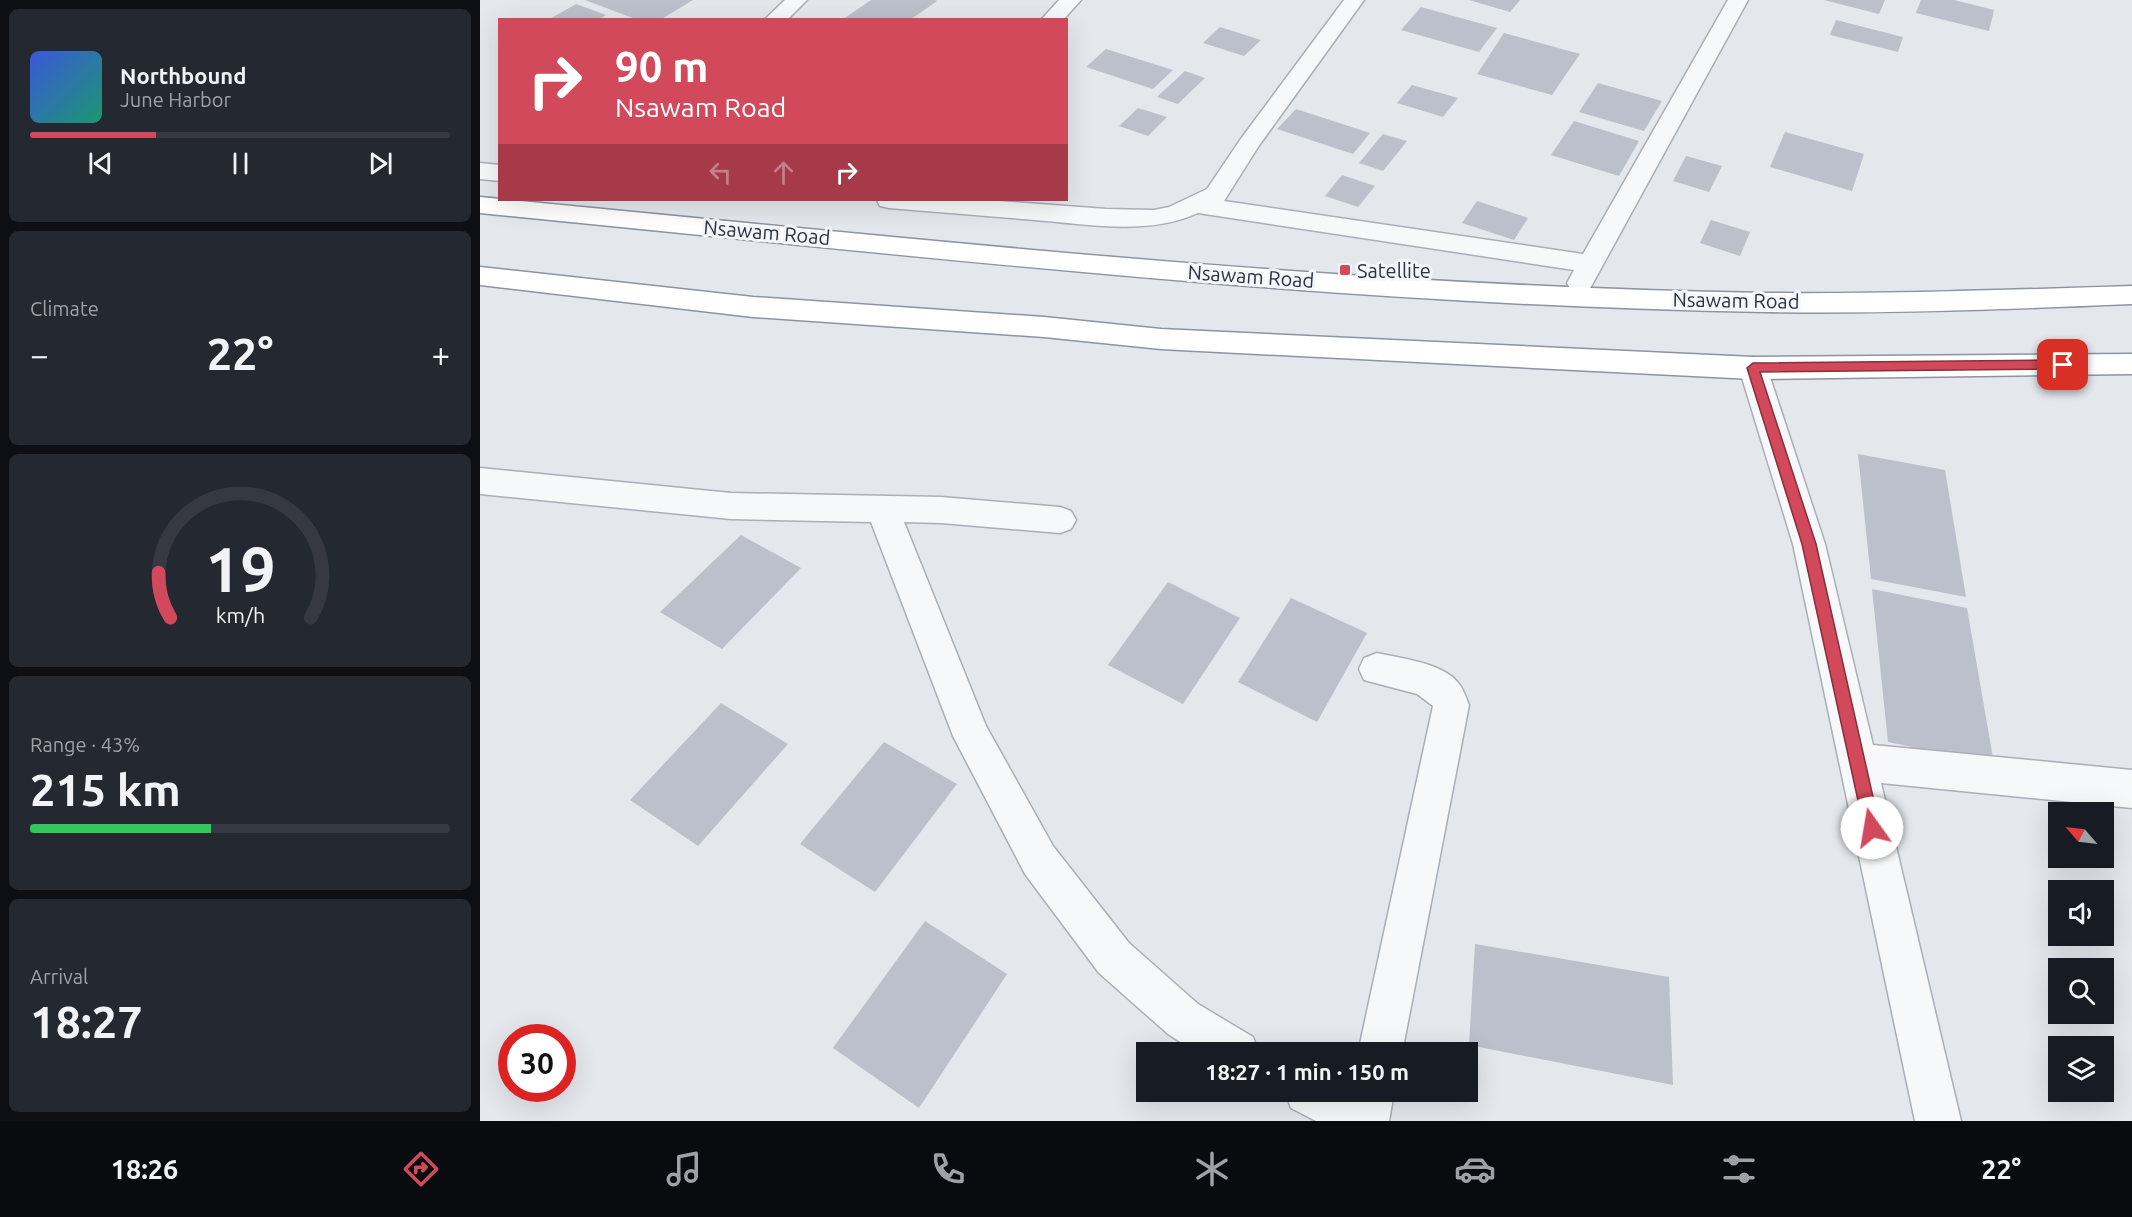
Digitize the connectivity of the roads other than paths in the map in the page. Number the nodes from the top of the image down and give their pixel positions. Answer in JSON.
{"nodes":[{"id":1,"x":797,"y":0,"type":"edge"},
{"id":2,"x":1071,"y":0,"type":"edge"},
{"id":3,"x":1354,"y":0,"type":"edge"},
{"id":4,"x":1738,"y":0,"type":"edge"},
{"id":5,"x":776,"y":18,"type":"edge"},
{"id":6,"x":1053,"y":18,"type":"edge"},
{"id":7,"x":480,"y":171,"type":"edge"},
{"id":8,"x":498,"y":173,"type":"edge"},
{"id":9,"x":903,"y":201,"type":"edge"},
{"id":10,"x":480,"y":205,"type":"edge"},
{"id":11,"x":1197,"y":205,"type":"junction"},
{"id":12,"x":1591,"y":264,"type":"junction"},
{"id":13,"x":480,"y":276,"type":"edge"},
{"id":14,"x":1574,"y":295,"type":"junction"},
{"id":15,"x":2132,"y":295,"type":"edge"},
{"id":16,"x":2132,"y":364,"type":"edge"},
{"id":17,"x":1753,"y":368,"type":"junction"},
{"id":18,"x":480,"y":481,"type":"edge"},
{"id":19,"x":882,"y":508,"type":"junction"},
{"id":20,"x":1060,"y":520,"type":"dead end"},
{"id":21,"x":1377,"y":669,"type":"dead end"},
{"id":22,"x":1857,"y":762,"type":"junction"},
{"id":23,"x":2132,"y":789,"type":"edge"},
{"id":24,"x":1220,"y":1042,"type":"edge"},
{"id":25,"x":1382,"y":1042,"type":"edge"},
{"id":26,"x":1327,"y":1102,"type":"edge"},
{"id":27,"x":1369,"y":1102,"type":"edge"},
{"id":28,"x":1364,"y":1121,"type":"edge"},
{"id":29,"x":1938,"y":1121,"type":"edge"}],
"edges":[{"from":1,"to":5,"type":"street"},
{"from":2,"to":6,"type":"street"},
{"from":3,"to":11,"type":"street"},
{"from":4,"to":12,"type":"street"},
{"from":7,"to":8,"type":"street"},
{"from":9,"to":11,"type":"street"},
{"from":10,"to":14,"type":"highway","name":"Nsawam Road"},
{"from":11,"to":12,"type":"street"},
{"from":12,"to":14,"type":"street"},
{"from":13,"to":17,"type":"highway"},
{"from":14,"to":15,"type":"highway","name":"Nsawam Road"},
{"from":16,"to":17,"type":"highway"},
{"from":17,"to":22,"type":"street"},
{"from":18,"to":19,"type":"street"},
{"from":19,"to":20,"type":"street"},
{"from":19,"to":24,"type":"street"},
{"from":21,"to":25,"type":"street"},
{"from":22,"to":23,"type":"street"},
{"from":22,"to":29,"type":"street"},
{"from":26,"to":28,"type":"street"},
{"from":27,"to":28,"type":"street"}]}
